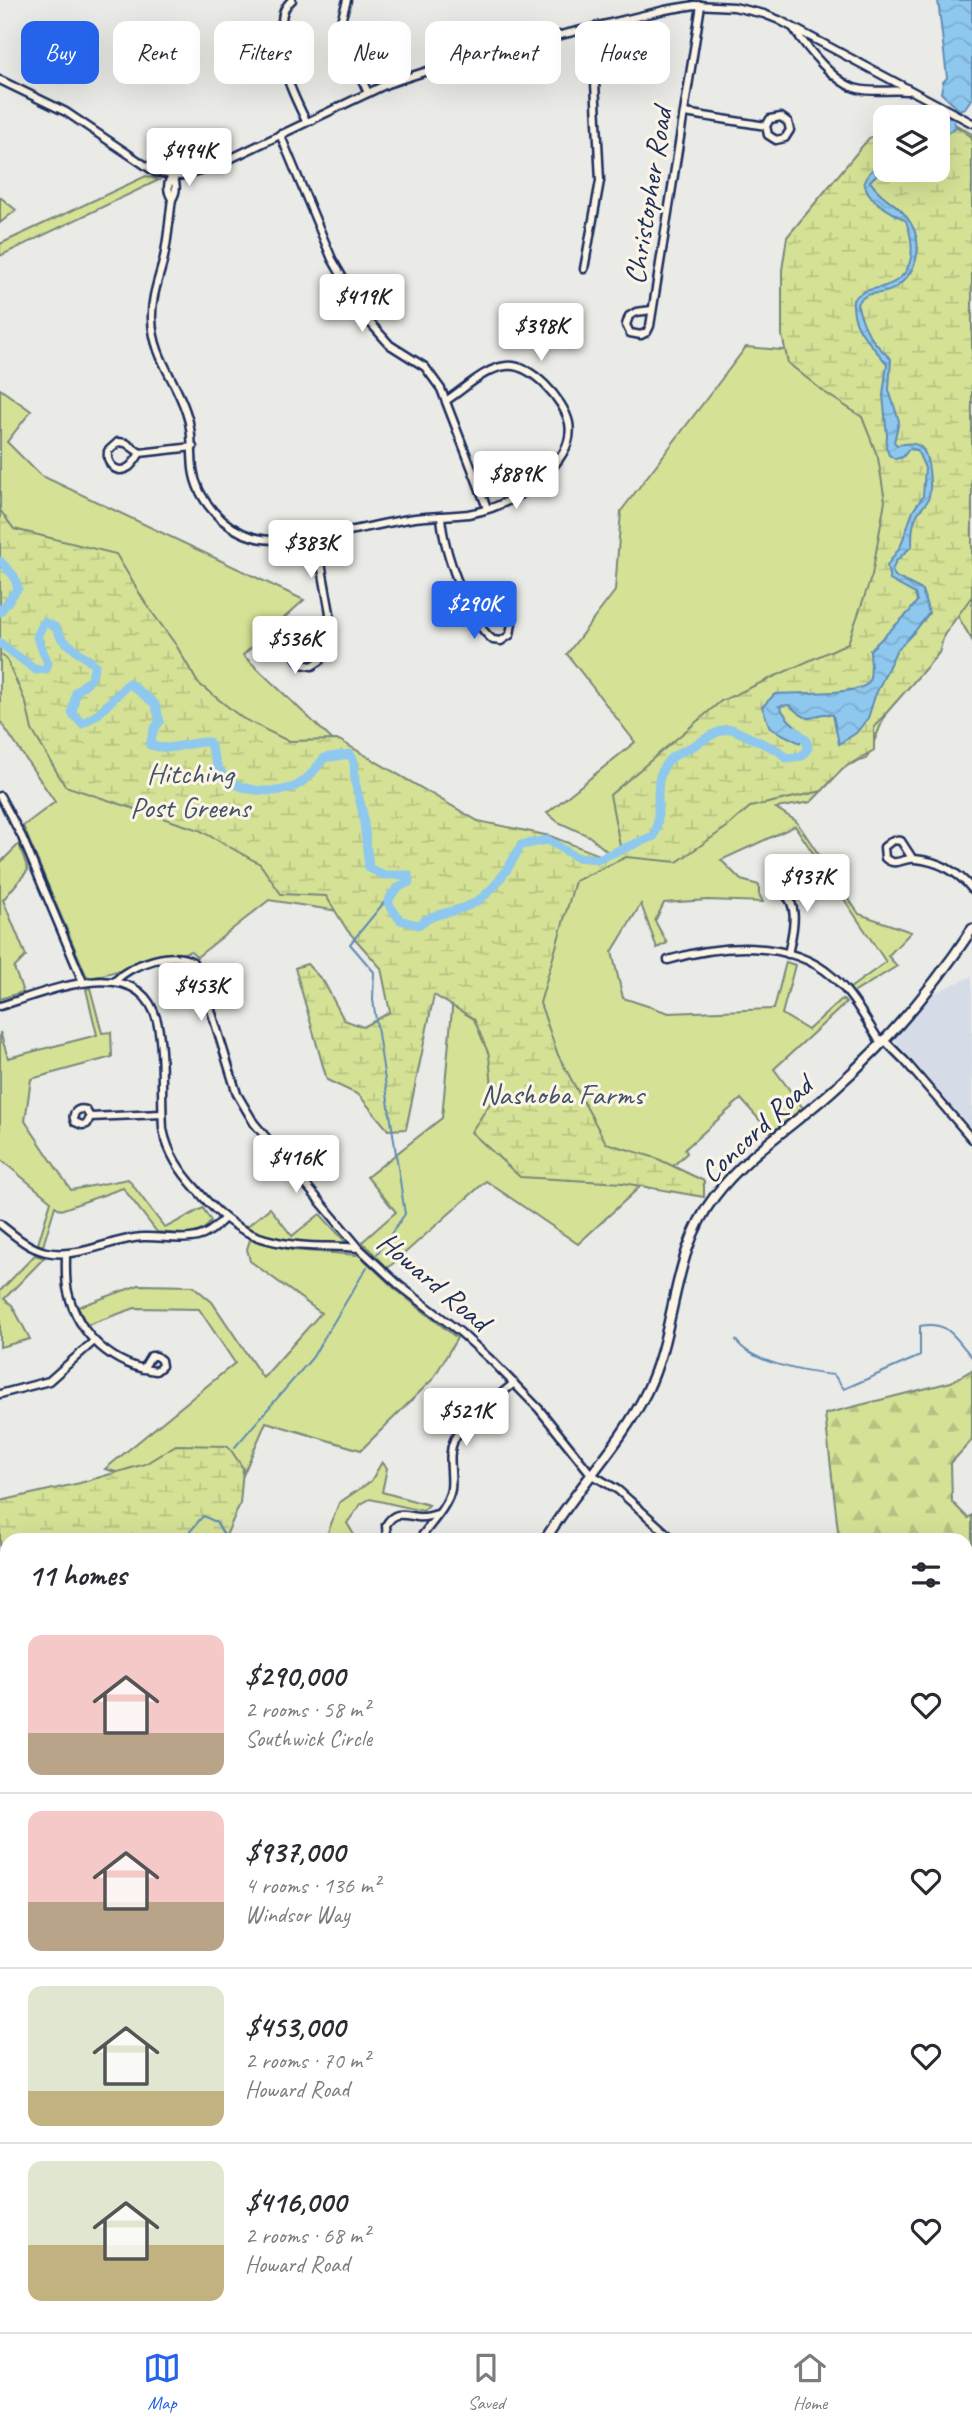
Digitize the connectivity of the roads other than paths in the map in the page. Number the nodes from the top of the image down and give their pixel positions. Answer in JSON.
{"nodes":[{"id":1,"x":292,"y":0,"type":"edge"},
{"id":2,"x":347,"y":0,"type":"edge"},
{"id":3,"x":730,"y":3,"type":"edge"},
{"id":4,"x":701,"y":5,"type":"junction"},
{"id":5,"x":621,"y":21,"type":"edge"},
{"id":6,"x":793,"y":27,"type":"junction"},
{"id":7,"x":575,"y":32,"type":"edge"},
{"id":8,"x":0,"y":80,"type":"edge"},
{"id":9,"x":595,"y":84,"type":"edge"},
{"id":10,"x":913,"y":91,"type":"junction"},
{"id":11,"x":368,"y":93,"type":"junction"},
{"id":12,"x":685,"y":113,"type":"junction"},
{"id":13,"x":306,"y":121,"type":"junction"},
{"id":14,"x":970,"y":122,"type":"edge"},
{"id":15,"x":766,"y":126,"type":"dead end"},
{"id":16,"x":280,"y":134,"type":"junction"},
{"id":17,"x":172,"y":176,"type":"junction"},
{"id":18,"x":584,"y":269,"type":"dead end"},
{"id":19,"x":652,"y":310,"type":"junction"},
{"id":20,"x":447,"y":400,"type":"junction"},
{"id":21,"x":193,"y":447,"type":"junction"},
{"id":22,"x":140,"y":453,"type":"junction"},
{"id":23,"x":487,"y":509,"type":"junction"},
{"id":24,"x":441,"y":516,"type":"junction"},
{"id":25,"x":316,"y":536,"type":"junction"},
{"id":26,"x":470,"y":608,"type":"junction"},
{"id":27,"x":327,"y":627,"type":"junction"},
{"id":28,"x":0,"y":796,"type":"edge"},
{"id":29,"x":9,"y":811,"type":"junction"},
{"id":30,"x":0,"y":817,"type":"edge"},
{"id":31,"x":912,"y":858,"type":"junction"},
{"id":32,"x":972,"y":889,"type":"edge"},
{"id":33,"x":780,"y":891,"type":"dead end"},
{"id":34,"x":972,"y":929,"type":"edge"},
{"id":35,"x":788,"y":954,"type":"junction"},
{"id":36,"x":668,"y":960,"type":"dead end"},
{"id":37,"x":116,"y":981,"type":"junction"},
{"id":38,"x":83,"y":982,"type":"junction"},
{"id":39,"x":0,"y":1006,"type":"edge"},
{"id":40,"x":882,"y":1040,"type":"junction"},
{"id":41,"x":162,"y":1114,"type":"junction"},
{"id":42,"x":90,"y":1117,"type":"dead end"},
{"id":43,"x":972,"y":1139,"type":"edge"},
{"id":44,"x":224,"y":1219,"type":"junction"},
{"id":45,"x":0,"y":1224,"type":"edge"},
{"id":46,"x":360,"y":1249,"type":"junction"},
{"id":47,"x":66,"y":1254,"type":"junction"},
{"id":48,"x":94,"y":1341,"type":"junction"},
{"id":49,"x":143,"y":1369,"type":"dead end"},
{"id":50,"x":514,"y":1383,"type":"junction"},
{"id":51,"x":0,"y":1394,"type":"edge"},
{"id":52,"x":591,"y":1474,"type":"junction"},
{"id":53,"x":437,"y":1514,"type":"junction"},
{"id":54,"x":387,"y":1533,"type":"edge"},
{"id":55,"x":424,"y":1533,"type":"edge"},
{"id":56,"x":550,"y":1533,"type":"edge"},
{"id":57,"x":666,"y":1533,"type":"edge"}],
"edges":[{"from":1,"to":13,"type":"street"},
{"from":2,"to":11,"type":"street"},
{"from":3,"to":4,"type":"street"},
{"from":3,"to":6,"type":"street"},
{"from":4,"to":5,"type":"street"},
{"from":4,"to":12,"type":"street","name":"Christopher Road"},
{"from":6,"to":10,"type":"street"},
{"from":6,"to":10,"type":"street"},
{"from":7,"to":11,"type":"street"},
{"from":8,"to":17,"type":"street"},
{"from":9,"to":18,"type":"street"},
{"from":10,"to":14,"type":"street"},
{"from":11,"to":13,"type":"street"},
{"from":12,"to":15,"type":"street"},
{"from":12,"to":19,"type":"street","name":"Christopher Road"},
{"from":13,"to":16,"type":"street"},
{"from":16,"to":17,"type":"street"},
{"from":16,"to":20,"type":"street"},
{"from":17,"to":21,"type":"street"},
{"from":19,"to":19,"type":"street","name":"Christopher Road"},
{"from":20,"to":23,"type":"street"},
{"from":20,"to":23,"type":"street"},
{"from":21,"to":22,"type":"street"},
{"from":21,"to":25,"type":"street"},
{"from":22,"to":22,"type":"street"},
{"from":23,"to":24,"type":"street"},
{"from":24,"to":25,"type":"street"},
{"from":24,"to":26,"type":"street"},
{"from":25,"to":27,"type":"street"},
{"from":26,"to":26,"type":"street"},
{"from":27,"to":27,"type":"street"},
{"from":28,"to":29,"type":"street"},
{"from":29,"to":30,"type":"street"},
{"from":29,"to":38,"type":"street"},
{"from":31,"to":31,"type":"street"},
{"from":31,"to":32,"type":"street"},
{"from":33,"to":35,"type":"street"},
{"from":34,"to":40,"type":"main road","name":"Concord Road"},
{"from":35,"to":36,"type":"street"},
{"from":35,"to":40,"type":"street"},
{"from":37,"to":38,"type":"street"},
{"from":37,"to":41,"type":"street"},
{"from":37,"to":46,"type":"street","name":"Howard Road"},
{"from":38,"to":39,"type":"street"},
{"from":40,"to":43,"type":"street"},
{"from":40,"to":52,"type":"main road","name":"Concord Road"},
{"from":41,"to":42,"type":"street"},
{"from":41,"to":44,"type":"street"},
{"from":44,"to":46,"type":"street"},
{"from":44,"to":47,"type":"street"},
{"from":45,"to":47,"type":"street"},
{"from":46,"to":50,"type":"street","name":"Howard Road"},
{"from":47,"to":48,"type":"street"},
{"from":48,"to":49,"type":"street"},
{"from":48,"to":51,"type":"street"},
{"from":50,"to":52,"type":"street","name":"Howard Road"},
{"from":50,"to":53,"type":"street"},
{"from":52,"to":56,"type":"main road","name":"Concord Road"},
{"from":52,"to":57,"type":"street","name":"Howard Road"},
{"from":53,"to":54,"type":"street"},
{"from":53,"to":55,"type":"street"}]}
